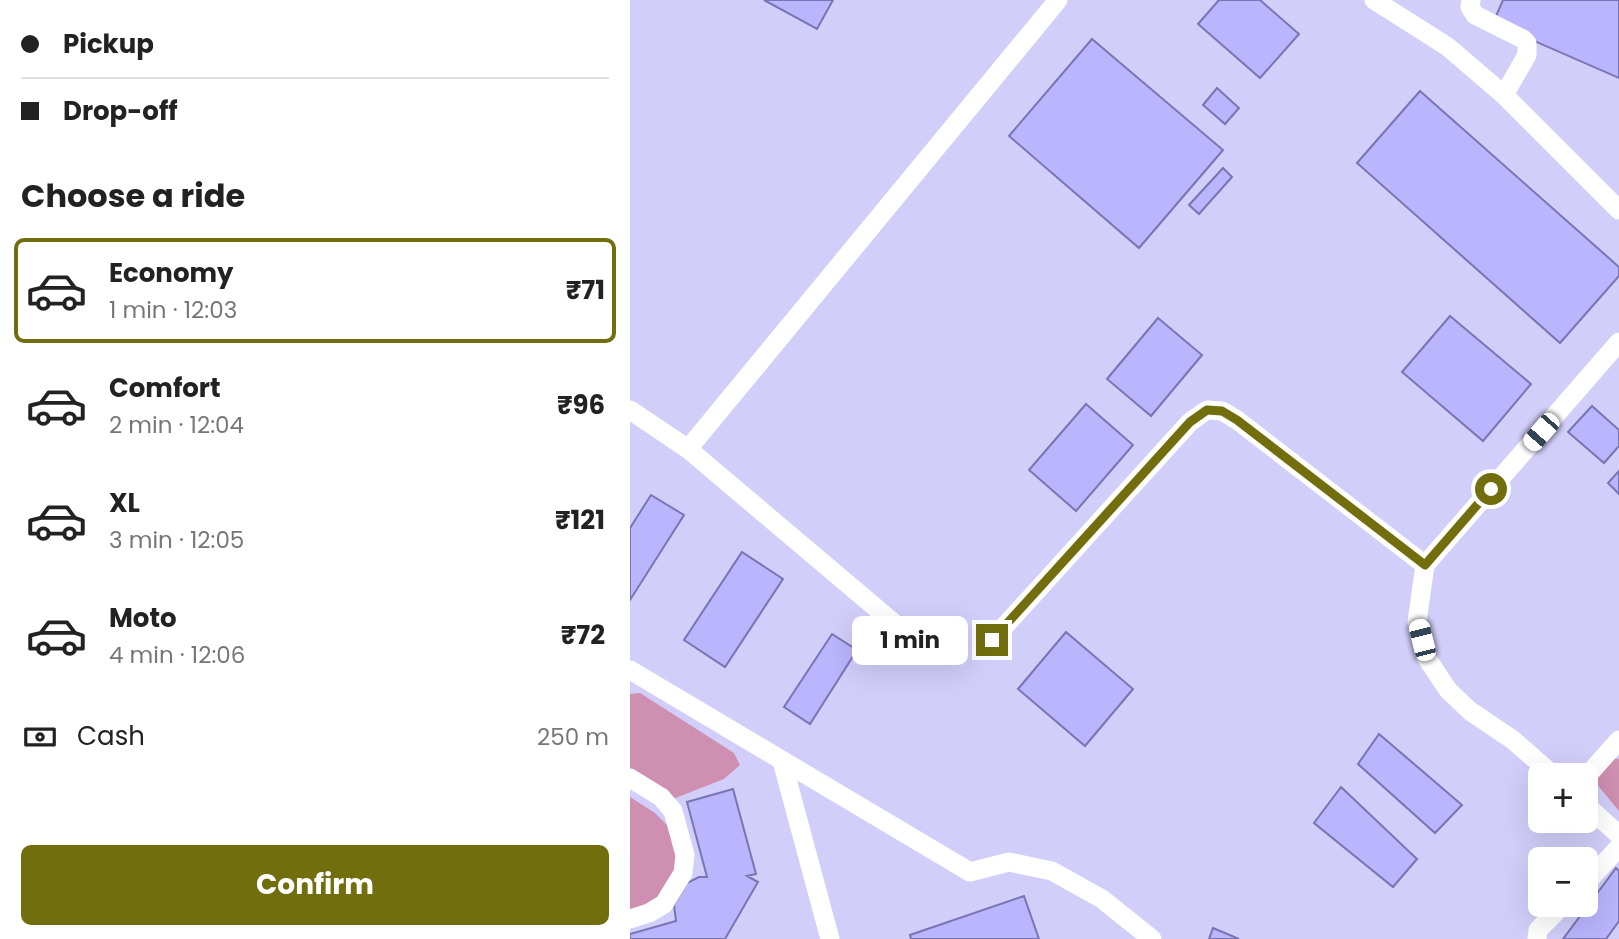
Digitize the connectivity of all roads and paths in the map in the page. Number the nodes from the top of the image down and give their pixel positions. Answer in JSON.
{"nodes":[{"id":1,"x":1058,"y":0,"type":"edge"},
{"id":2,"x":1374,"y":0,"type":"edge"},
{"id":3,"x":1471,"y":0,"type":"edge"},
{"id":4,"x":1504,"y":95,"type":"junction"},
{"id":5,"x":1619,"y":210,"type":"edge"},
{"id":6,"x":1619,"y":342,"type":"edge"},
{"id":7,"x":630,"y":410,"type":"edge"},
{"id":8,"x":688,"y":449,"type":"junction"},
{"id":9,"x":1425,"y":565,"type":"junction"},
{"id":10,"x":895,"y":624,"type":"dead end"},
{"id":11,"x":992,"y":640,"type":"dead end"},
{"id":12,"x":630,"y":670,"type":"edge"},
{"id":13,"x":1619,"y":740,"type":"edge"},
{"id":14,"x":782,"y":761,"type":"junction"},
{"id":15,"x":1539,"y":763,"type":"edge"},
{"id":16,"x":1598,"y":764,"type":"edge"},
{"id":17,"x":630,"y":778,"type":"edge"},
{"id":18,"x":1598,"y":816,"type":"edge"},
{"id":19,"x":1619,"y":835,"type":"edge"},
{"id":20,"x":1619,"y":847,"type":"edge"},
{"id":21,"x":1598,"y":870,"type":"edge"},
{"id":22,"x":1551,"y":917,"type":"edge"},
{"id":23,"x":630,"y":919,"type":"edge"},
{"id":24,"x":830,"y":939,"type":"edge"},
{"id":25,"x":1152,"y":939,"type":"edge"},
{"id":26,"x":1537,"y":939,"type":"edge"}],
"edges":[{"from":1,"to":8,"type":"lane"},
{"from":2,"to":4,"type":"lane"},
{"from":3,"to":4,"type":"lane"},
{"from":4,"to":5,"type":"lane"},
{"from":6,"to":9,"type":"lane"},
{"from":7,"to":8,"type":"lane"},
{"from":8,"to":10,"type":"lane"},
{"from":9,"to":11,"type":"lane"},
{"from":9,"to":15,"type":"lane"},
{"from":12,"to":14,"type":"lane"},
{"from":13,"to":16,"type":"lane"},
{"from":14,"to":24,"type":"lane"},
{"from":14,"to":25,"type":"lane"},
{"from":17,"to":23,"type":"lane"},
{"from":18,"to":19,"type":"lane"},
{"from":20,"to":21,"type":"lane"},
{"from":22,"to":26,"type":"lane"}]}
